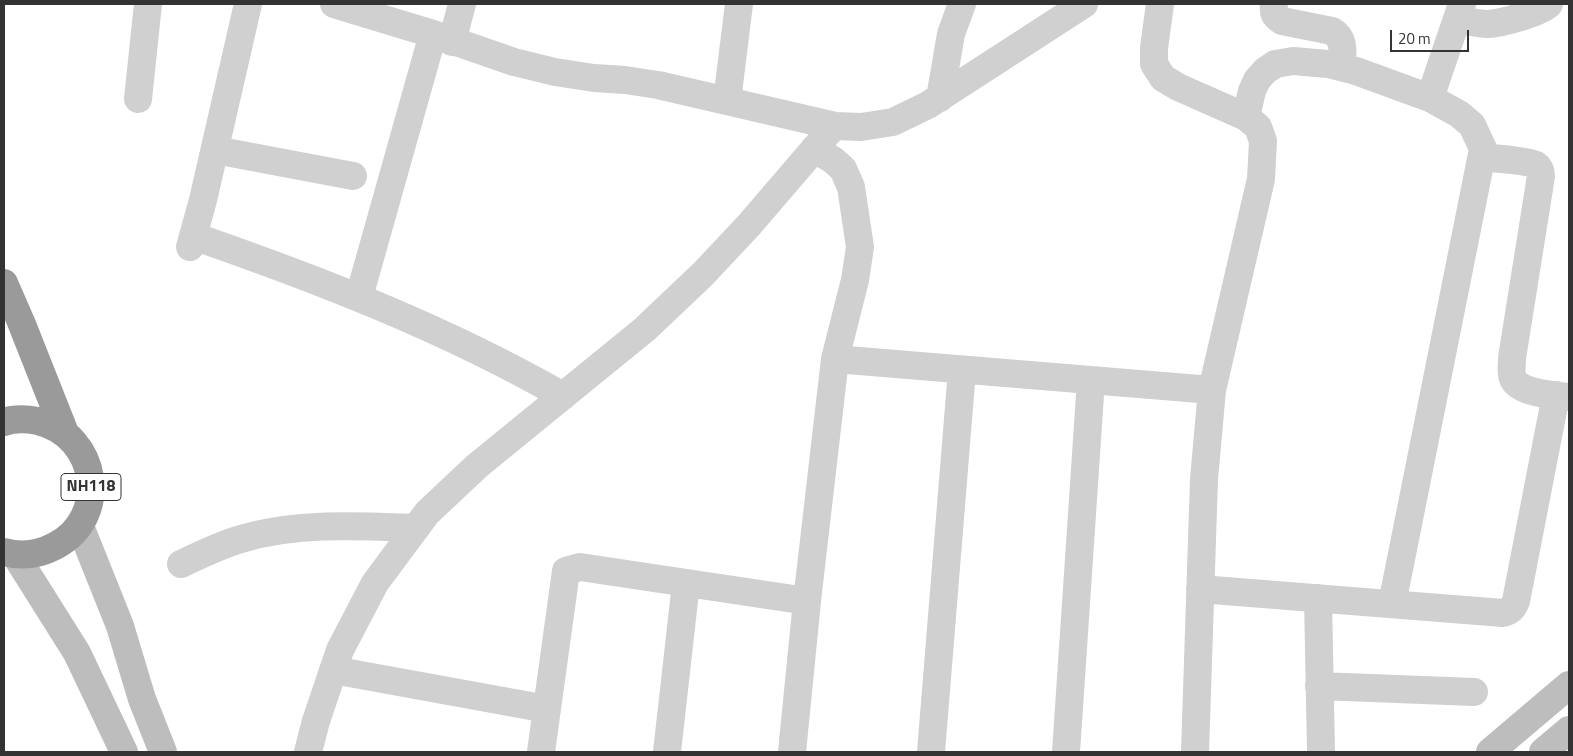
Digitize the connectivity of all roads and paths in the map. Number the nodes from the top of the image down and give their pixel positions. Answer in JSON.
{"nodes":[{"id":1,"x":148,"y":4,"type":"edge"},
{"id":2,"x":248,"y":4,"type":"edge"},
{"id":3,"x":334,"y":4,"type":"edge"},
{"id":4,"x":462,"y":4,"type":"edge"},
{"id":5,"x":739,"y":4,"type":"edge"},
{"id":6,"x":962,"y":4,"type":"edge"},
{"id":7,"x":1084,"y":4,"type":"edge"},
{"id":8,"x":1160,"y":4,"type":"edge"},
{"id":9,"x":1274,"y":4,"type":"edge"},
{"id":10,"x":1548,"y":4,"type":"edge"},
{"id":11,"x":1459,"y":11,"type":"edge"},
{"id":12,"x":393,"y":13,"type":"edge"},
{"id":13,"x":443,"y":38,"type":"junction"},
{"id":14,"x":1342,"y":67,"type":"junction"},
{"id":15,"x":940,"y":98,"type":"junction"},
{"id":16,"x":1430,"y":98,"type":"junction"},
{"id":17,"x":138,"y":99,"type":"dead end"},
{"id":18,"x":727,"y":101,"type":"junction"},
{"id":19,"x":1246,"y":117,"type":"junction"},
{"id":20,"x":834,"y":126,"type":"junction"},
{"id":21,"x":814,"y":149,"type":"junction"},
{"id":22,"x":1482,"y":149,"type":"junction"},
{"id":23,"x":215,"y":150,"type":"junction"},
{"id":24,"x":353,"y":176,"type":"dead end"},
{"id":25,"x":4,"y":283,"type":"edge"},
{"id":26,"x":359,"y":297,"type":"junction"},
{"id":27,"x":835,"y":359,"type":"junction"},
{"id":28,"x":962,"y":370,"type":"junction"},
{"id":29,"x":1091,"y":380,"type":"junction"},
{"id":30,"x":1212,"y":390,"type":"junction"},
{"id":31,"x":563,"y":396,"type":"junction"},
{"id":32,"x":1562,"y":396,"type":"edge"},
{"id":33,"x":4,"y":422,"type":"edge"},
{"id":34,"x":65,"y":433,"type":"junction"},
{"id":35,"x":80,"y":526,"type":"junction"},
{"id":36,"x":416,"y":528,"type":"junction"},
{"id":37,"x":10,"y":554,"type":"edge"},
{"id":38,"x":181,"y":564,"type":"dead end"},
{"id":39,"x":686,"y":583,"type":"junction"},
{"id":40,"x":1200,"y":589,"type":"junction"},
{"id":41,"x":1318,"y":598,"type":"junction"},
{"id":42,"x":807,"y":601,"type":"junction"},
{"id":43,"x":1392,"y":604,"type":"junction"},
{"id":44,"x":333,"y":670,"type":"junction"},
{"id":45,"x":1569,"y":685,"type":"edge"},
{"id":46,"x":1319,"y":686,"type":"junction"},
{"id":47,"x":1474,"y":692,"type":"dead end"},
{"id":48,"x":547,"y":709,"type":"junction"},
{"id":49,"x":1569,"y":730,"type":"edge"},
{"id":50,"x":124,"y":752,"type":"edge"},
{"id":51,"x":163,"y":752,"type":"edge"},
{"id":52,"x":308,"y":752,"type":"edge"},
{"id":53,"x":541,"y":752,"type":"edge"},
{"id":54,"x":667,"y":752,"type":"edge"},
{"id":55,"x":792,"y":752,"type":"edge"},
{"id":56,"x":931,"y":752,"type":"edge"},
{"id":57,"x":1066,"y":752,"type":"edge"},
{"id":58,"x":1195,"y":752,"type":"edge"},
{"id":59,"x":1321,"y":752,"type":"edge"},
{"id":60,"x":1490,"y":752,"type":"edge"},
{"id":61,"x":1542,"y":752,"type":"edge"}],
"edges":[{"from":1,"to":17,"type":"street"},
{"from":2,"to":23,"type":"street"},
{"from":3,"to":12,"type":"street"},
{"from":4,"to":13,"type":"street"},
{"from":5,"to":18,"type":"street"},
{"from":6,"to":15,"type":"street"},
{"from":7,"to":15,"type":"street"},
{"from":8,"to":19,"type":"street"},
{"from":9,"to":14,"type":"street"},
{"from":10,"to":11,"type":"street"},
{"from":11,"to":16,"type":"street"},
{"from":12,"to":13,"type":"street"},
{"from":13,"to":18,"type":"street"},
{"from":13,"to":26,"type":"street"},
{"from":14,"to":16,"type":"street"},
{"from":14,"to":19,"type":"street"},
{"from":15,"to":20,"type":"street"},
{"from":16,"to":22,"type":"street"},
{"from":18,"to":20,"type":"street"},
{"from":19,"to":30,"type":"street"},
{"from":20,"to":21,"type":"street"},
{"from":21,"to":27,"type":"street"},
{"from":21,"to":31,"type":"street"},
{"from":22,"to":32,"type":"street"},
{"from":22,"to":43,"type":"street"},
{"from":23,"to":24,"type":"street"},
{"from":23,"to":26,"type":"street"},
{"from":25,"to":34,"type":"highway","number":"NH118"},
{"from":26,"to":31,"type":"street"},
{"from":27,"to":28,"type":"street"},
{"from":27,"to":42,"type":"street"},
{"from":28,"to":29,"type":"street"},
{"from":28,"to":56,"type":"street"},
{"from":29,"to":30,"type":"street"},
{"from":29,"to":57,"type":"street"},
{"from":30,"to":40,"type":"street"},
{"from":31,"to":36,"type":"street"},
{"from":32,"to":43,"type":"street"},
{"from":33,"to":34,"type":"highway","number":"NH118"},
{"from":34,"to":35,"type":"highway","number":"NH118"},
{"from":35,"to":37,"type":"highway","number":"NH118"},
{"from":35,"to":51,"type":"main road"},
{"from":36,"to":38,"type":"street"},
{"from":36,"to":44,"type":"street"},
{"from":37,"to":50,"type":"main road"},
{"from":39,"to":42,"type":"street"},
{"from":39,"to":48,"type":"street"},
{"from":39,"to":54,"type":"street"},
{"from":40,"to":41,"type":"street"},
{"from":40,"to":58,"type":"street"},
{"from":41,"to":43,"type":"street"},
{"from":41,"to":46,"type":"street"},
{"from":42,"to":55,"type":"street"},
{"from":44,"to":48,"type":"street"},
{"from":44,"to":52,"type":"street"},
{"from":45,"to":60,"type":"main road"},
{"from":46,"to":47,"type":"street"},
{"from":46,"to":59,"type":"street"},
{"from":48,"to":53,"type":"street"},
{"from":49,"to":61,"type":"main road"}]}
